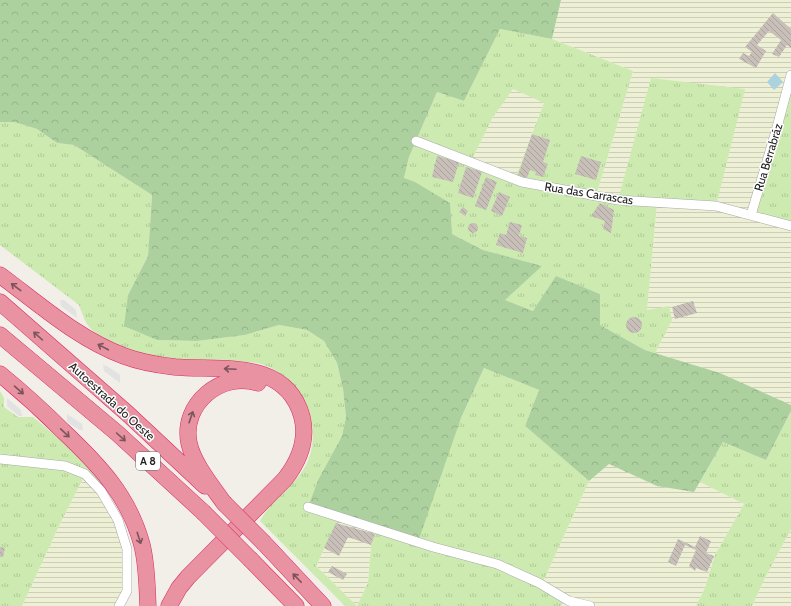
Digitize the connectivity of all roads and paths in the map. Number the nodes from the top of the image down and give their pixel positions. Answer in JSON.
{"nodes":[{"id":1,"x":791,"y":75,"type":"edge"},
{"id":2,"x":416,"y":141,"type":"dead end"},
{"id":3,"x":750,"y":215,"type":"junction"},
{"id":4,"x":791,"y":226,"type":"edge"},
{"id":5,"x":0,"y":275,"type":"edge"},
{"id":6,"x":0,"y":302,"type":"edge"},
{"id":7,"x":0,"y":335,"type":"edge"},
{"id":8,"x":0,"y":374,"type":"edge"},
{"id":9,"x":0,"y":459,"type":"edge"},
{"id":10,"x":224,"y":503,"type":"junction"},
{"id":11,"x":308,"y":508,"type":"dead end"},
{"id":12,"x":119,"y":606,"type":"edge"},
{"id":13,"x":148,"y":606,"type":"edge"},
{"id":14,"x":161,"y":606,"type":"edge"},
{"id":15,"x":169,"y":606,"type":"edge"},
{"id":16,"x":296,"y":606,"type":"edge"},
{"id":17,"x":324,"y":606,"type":"edge"},
{"id":18,"x":590,"y":606,"type":"edge"}],
"edges":[{"from":1,"to":3,"type":"street","name":"Rua Berrabráz"},
{"from":2,"to":3,"type":"street","name":"Rua das Carrascas"},
{"from":3,"to":4,"type":"street","name":"Rua das Carrascas"},
{"from":15,"to":5,"type":"highway","one_way":true},
{"from":10,"to":6,"type":"highway","name":"Autoestrada do Oeste","number":"A 8","one_way":true},
{"from":7,"to":16,"type":"highway","name":"Autoestrada do Oeste","number":"A 8","one_way":true,"bridge":true},
{"from":8,"to":13,"type":"highway","one_way":true},
{"from":9,"to":12,"type":"street"},
{"from":10,"to":14,"type":"highway","one_way":true},
{"from":17,"to":10,"type":"highway","name":"Autoestrada do Oeste","number":"A 8","one_way":true,"bridge":true},
{"from":11,"to":18,"type":"street"}]}
